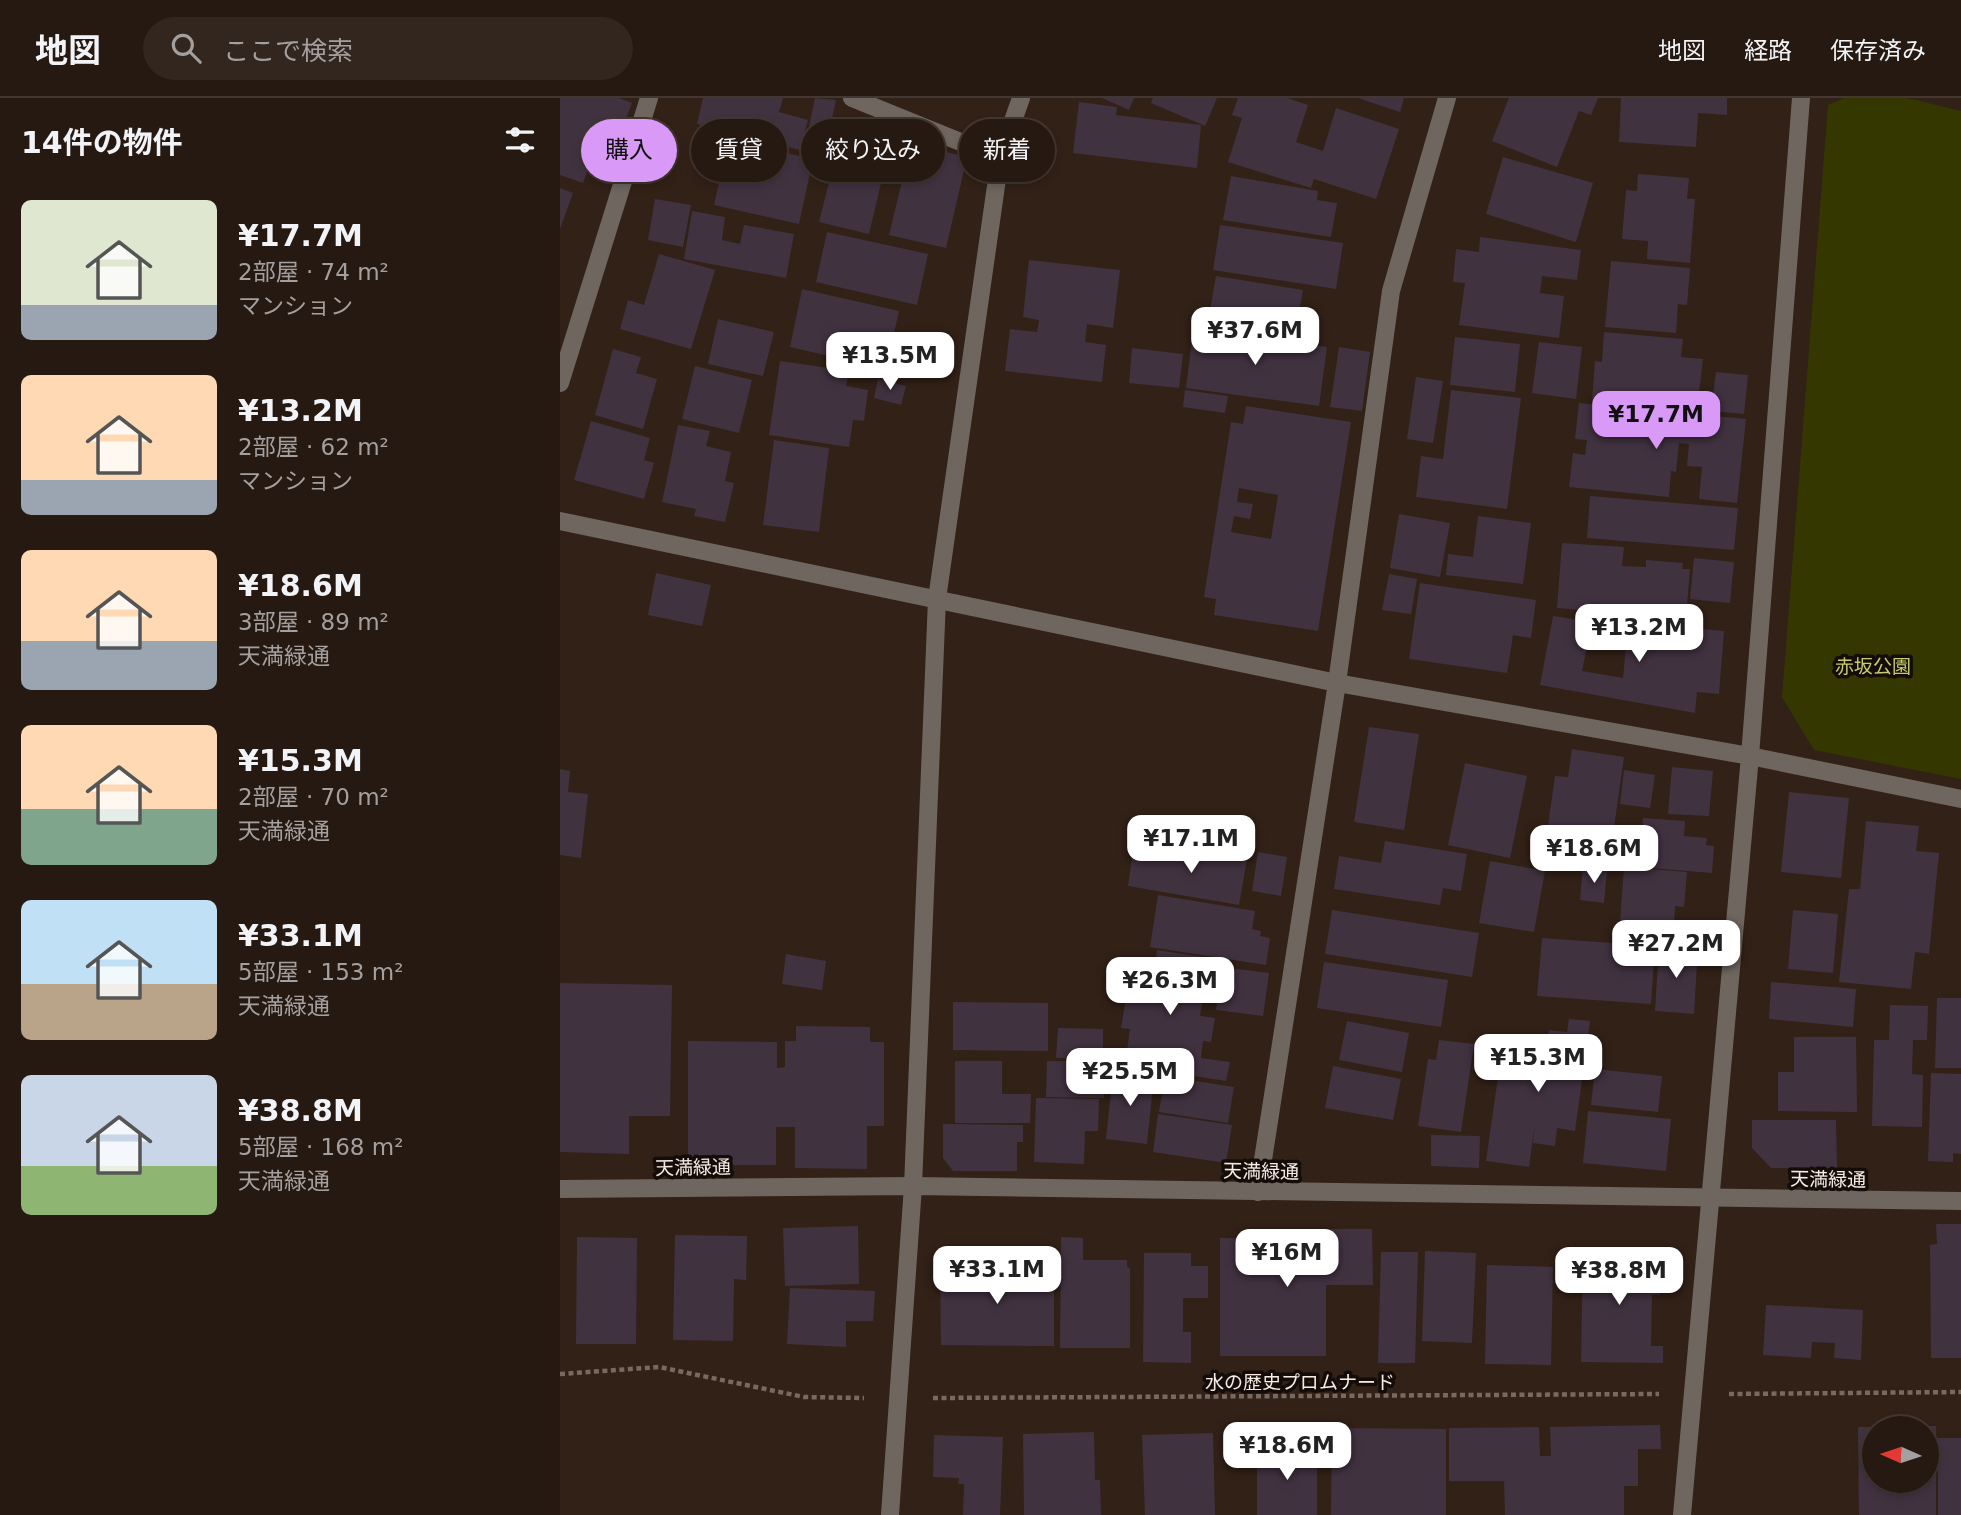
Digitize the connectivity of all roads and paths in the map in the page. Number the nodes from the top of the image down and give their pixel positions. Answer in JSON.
{"nodes":[{"id":1,"x":649,"y":98,"type":"edge"},
{"id":2,"x":852,"y":98,"type":"edge"},
{"id":3,"x":1021,"y":98,"type":"edge"},
{"id":4,"x":1447,"y":98,"type":"edge"},
{"id":5,"x":1801,"y":98,"type":"edge"},
{"id":6,"x":1014,"y":119,"type":"edge"},
{"id":7,"x":959,"y":141,"type":"edge"},
{"id":8,"x":997,"y":182,"type":"edge"},
{"id":9,"x":560,"y":383,"type":"edge"},
{"id":10,"x":560,"y":521,"type":"edge"},
{"id":11,"x":937,"y":600,"type":"junction"},
{"id":12,"x":1337,"y":682,"type":"junction"},
{"id":13,"x":1750,"y":756,"type":"junction"},
{"id":14,"x":1961,"y":799,"type":"edge"},
{"id":15,"x":913,"y":1186,"type":"junction"},
{"id":16,"x":560,"y":1189,"type":"edge"},
{"id":17,"x":1258,"y":1192,"type":"junction"},
{"id":18,"x":1709,"y":1198,"type":"junction"},
{"id":19,"x":1961,"y":1201,"type":"edge"},
{"id":20,"x":560,"y":1374,"type":"edge"},
{"id":21,"x":1961,"y":1392,"type":"edge"},
{"id":22,"x":1661,"y":1394,"type":"dead end"},
{"id":23,"x":1714,"y":1394,"type":"dead end"},
{"id":24,"x":877,"y":1398,"type":"dead end"},
{"id":25,"x":925,"y":1398,"type":"dead end"},
{"id":26,"x":890,"y":1515,"type":"edge"},
{"id":27,"x":1682,"y":1515,"type":"edge"}],
"edges":[{"from":1,"to":9,"type":"street"},
{"from":2,"to":7,"type":"street"},
{"from":3,"to":6,"type":"street"},
{"from":4,"to":12,"type":"street"},
{"from":5,"to":13,"type":"street"},
{"from":8,"to":11,"type":"street"},
{"from":10,"to":11,"type":"street"},
{"from":11,"to":12,"type":"street"},
{"from":11,"to":15,"type":"street"},
{"from":12,"to":13,"type":"street"},
{"from":12,"to":17,"type":"street"},
{"from":13,"to":14,"type":"street"},
{"from":13,"to":18,"type":"street"},
{"from":15,"to":16,"type":"street","name":"天満緑通"},
{"from":15,"to":17,"type":"street","name":"天満緑通"},
{"from":15,"to":26,"type":"street"},
{"from":17,"to":18,"type":"street","name":"天満緑通"},
{"from":18,"to":19,"type":"street","name":"天満緑通"},
{"from":18,"to":27,"type":"street"},
{"from":20,"to":24,"type":"path"},
{"from":21,"to":23,"type":"path"},
{"from":22,"to":25,"type":"path","name":"水の歴史プロムナード"}]}
